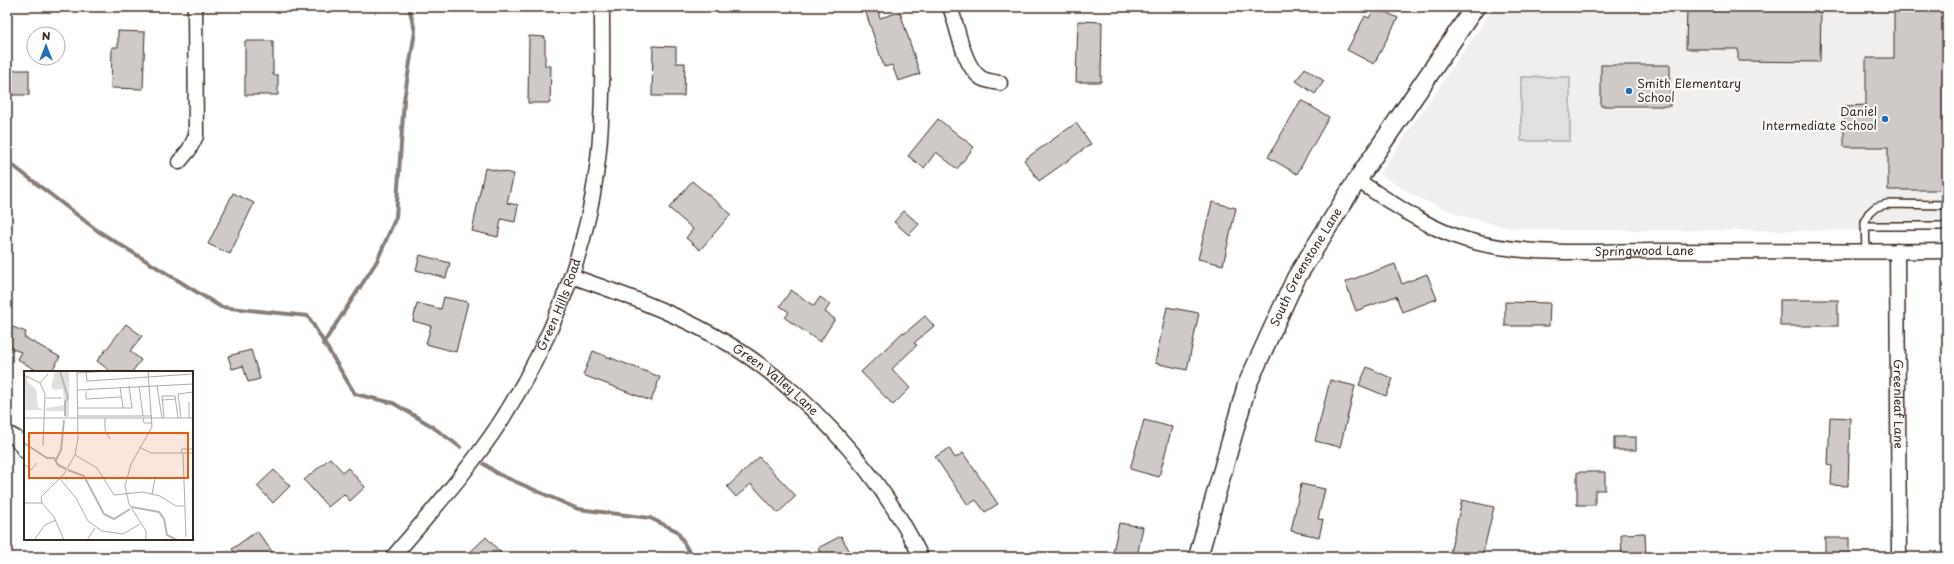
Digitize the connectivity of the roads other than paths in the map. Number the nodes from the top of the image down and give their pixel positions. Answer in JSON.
{"nodes":[{"id":1,"x":195,"y":7,"type":"edge"},
{"id":2,"x":602,"y":7,"type":"edge"},
{"id":3,"x":950,"y":7,"type":"edge"},
{"id":4,"x":1475,"y":7,"type":"edge"},
{"id":5,"x":1000,"y":83,"type":"dead end"},
{"id":6,"x":179,"y":162,"type":"dead end"},
{"id":7,"x":1358,"y":180,"type":"junction"},
{"id":8,"x":1947,"y":205,"type":"edge"},
{"id":9,"x":1865,"y":226,"type":"junction"},
{"id":10,"x":1947,"y":226,"type":"edge"},
{"id":11,"x":1897,"y":251,"type":"junction"},
{"id":12,"x":1947,"y":251,"type":"edge"},
{"id":13,"x":1866,"y":252,"type":"junction"},
{"id":14,"x":571,"y":276,"type":"junction"},
{"id":15,"x":7,"y":433,"type":"edge"},
{"id":16,"x":24,"y":450,"type":"edge"},
{"id":17,"x":393,"y":557,"type":"edge"},
{"id":18,"x":921,"y":557,"type":"edge"},
{"id":19,"x":1198,"y":557,"type":"edge"},
{"id":20,"x":1899,"y":557,"type":"edge"}],
"edges":[{"from":1,"to":6,"type":"street"},
{"from":2,"to":14,"type":"street","name":"Green Hills Road"},
{"from":3,"to":5,"type":"street"},
{"from":4,"to":7,"type":"street","name":"South Greenstone Lane"},
{"from":7,"to":13,"type":"street","name":"Springwood Lane"},
{"from":7,"to":19,"type":"street","name":"South Greenstone Lane"},
{"from":8,"to":9,"type":"lane"},
{"from":9,"to":10,"type":"lane"},
{"from":9,"to":13,"type":"lane"},
{"from":11,"to":12,"type":"street","name":"Springwood Lane"},
{"from":11,"to":13,"type":"street","name":"Springwood Lane"},
{"from":11,"to":20,"type":"street","name":"Greenleaf Lane"},
{"from":14,"to":17,"type":"street","name":"Green Hills Road"},
{"from":14,"to":18,"type":"street","name":"Green Valley Lane"},
{"from":15,"to":16,"type":"street"}]}
